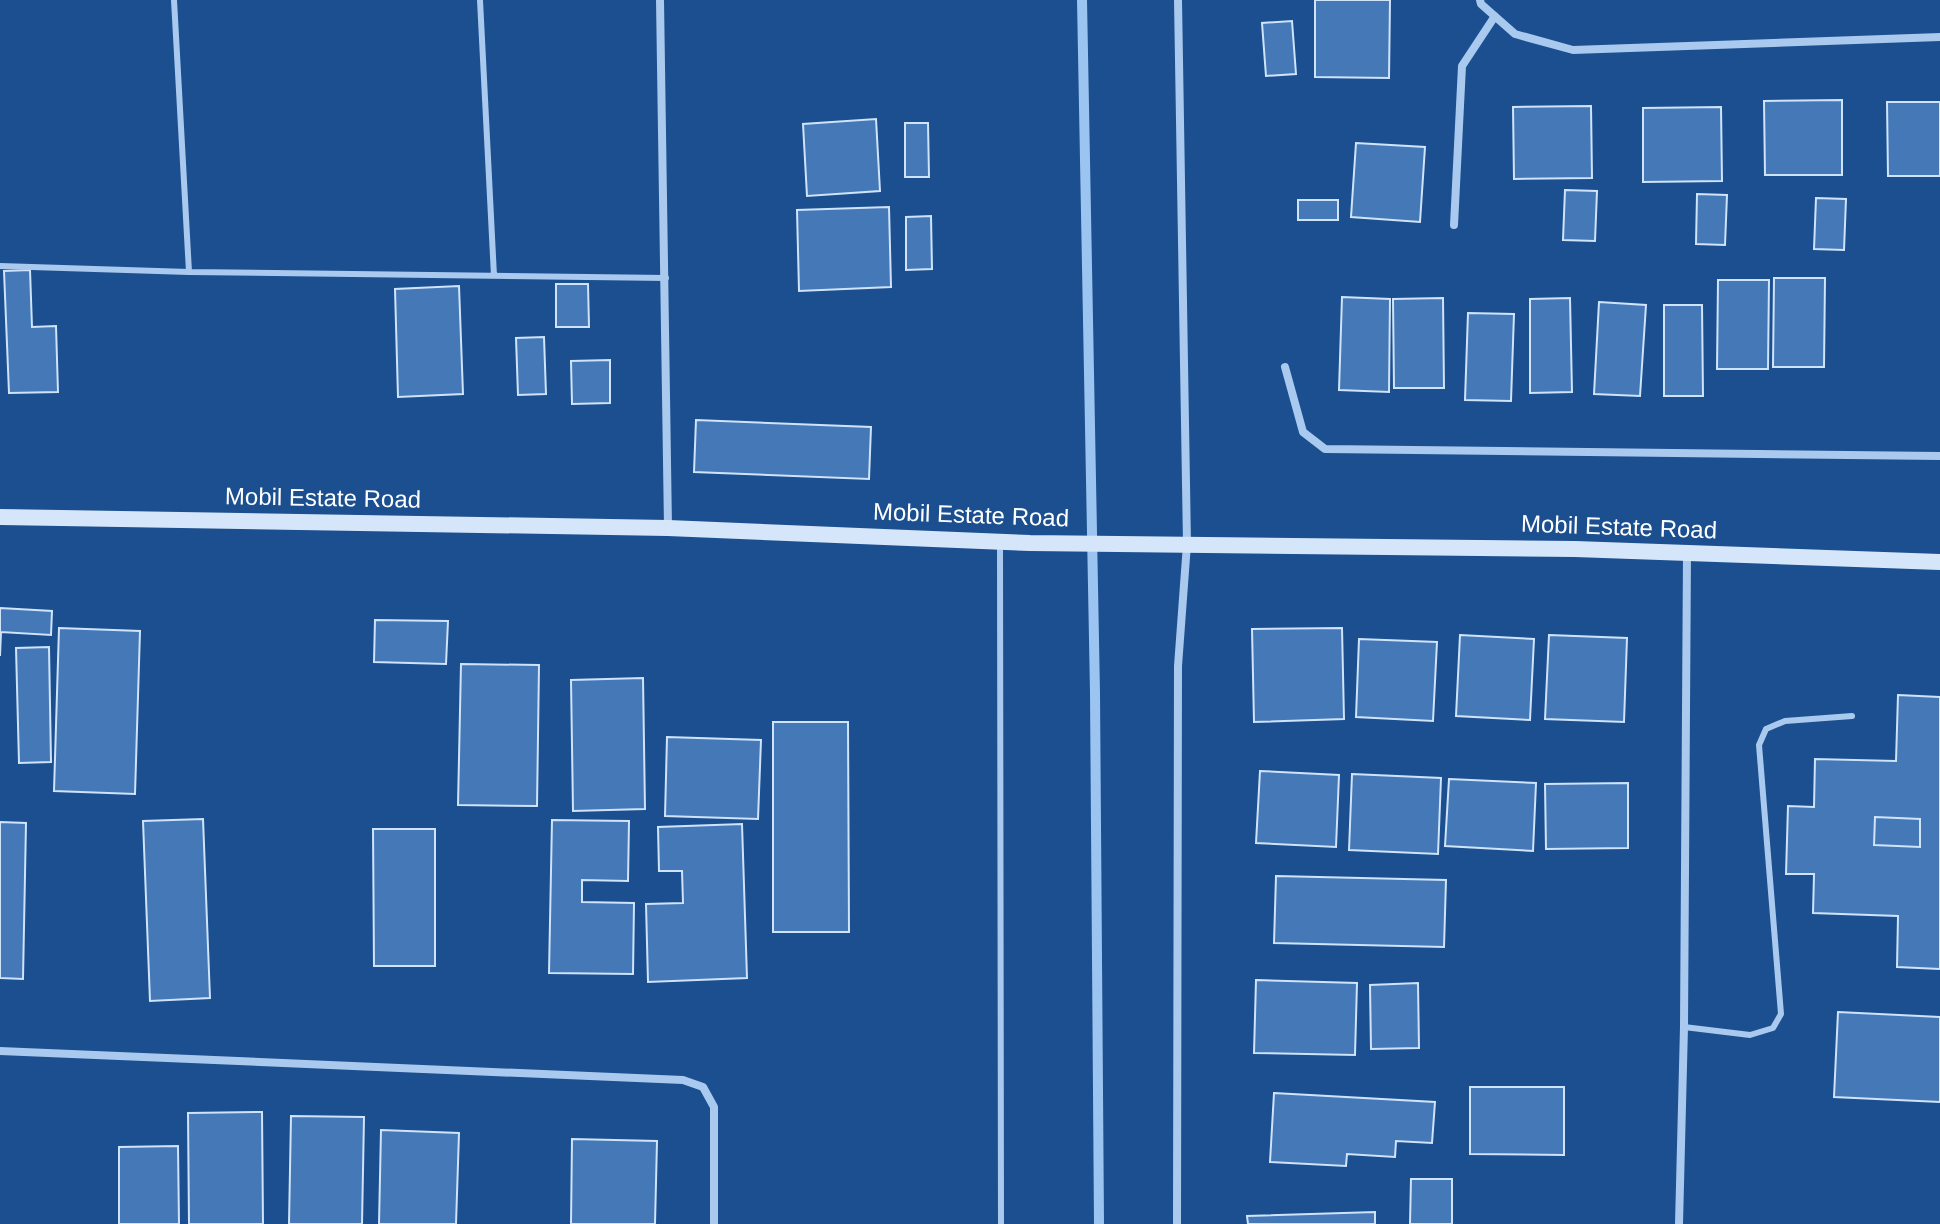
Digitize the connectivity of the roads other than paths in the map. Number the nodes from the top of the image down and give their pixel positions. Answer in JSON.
{"nodes":[{"id":1,"x":174,"y":0,"type":"edge"},
{"id":2,"x":480,"y":0,"type":"edge"},
{"id":3,"x":660,"y":0,"type":"edge"},
{"id":4,"x":1178,"y":0,"type":"edge"},
{"id":5,"x":1480,"y":0,"type":"edge"},
{"id":6,"x":1495,"y":16,"type":"junction"},
{"id":7,"x":1940,"y":37,"type":"edge"},
{"id":8,"x":1454,"y":225,"type":"dead end"},
{"id":9,"x":0,"y":266,"type":"edge"},
{"id":10,"x":189,"y":272,"type":"junction"},
{"id":11,"x":494,"y":276,"type":"junction"},
{"id":12,"x":666,"y":278,"type":"junction"},
{"id":13,"x":1285,"y":367,"type":"dead end"},
{"id":14,"x":1940,"y":456,"type":"edge"},
{"id":15,"x":0,"y":517,"type":"edge"},
{"id":16,"x":668,"y":528,"type":"junction"},
{"id":17,"x":1000,"y":542,"type":"junction"},
{"id":18,"x":1187,"y":544,"type":"junction"},
{"id":19,"x":1687,"y":553,"type":"junction"},
{"id":20,"x":1940,"y":562,"type":"edge"},
{"id":21,"x":1852,"y":716,"type":"dead end"},
{"id":22,"x":1684,"y":1027,"type":"junction"},
{"id":23,"x":0,"y":1051,"type":"edge"},
{"id":24,"x":714,"y":1224,"type":"edge"},
{"id":25,"x":1001,"y":1224,"type":"edge"},
{"id":26,"x":1177,"y":1224,"type":"edge"},
{"id":27,"x":1679,"y":1224,"type":"edge"}],
"edges":[{"from":1,"to":10,"type":"lane"},
{"from":2,"to":11,"type":"lane"},
{"from":3,"to":12,"type":"street"},
{"from":4,"to":18,"type":"street"},
{"from":5,"to":6,"type":"street"},
{"from":6,"to":7,"type":"street"},
{"from":6,"to":8,"type":"street"},
{"from":9,"to":10,"type":"lane"},
{"from":10,"to":11,"type":"lane"},
{"from":11,"to":12,"type":"lane"},
{"from":12,"to":16,"type":"street"},
{"from":13,"to":14,"type":"street"},
{"from":15,"to":16,"type":"main road","name":"Mobil Estate Road"},
{"from":16,"to":17,"type":"main road","name":"Mobil Estate Road"},
{"from":17,"to":18,"type":"main road","name":"Mobil Estate Road"},
{"from":17,"to":25,"type":"lane"},
{"from":18,"to":19,"type":"main road","name":"Mobil Estate Road"},
{"from":18,"to":26,"type":"street"},
{"from":19,"to":20,"type":"main road","name":"Mobil Estate Road"},
{"from":19,"to":22,"type":"street"},
{"from":21,"to":22,"type":"lane"},
{"from":22,"to":27,"type":"street"},
{"from":23,"to":24,"type":"street"}]}
